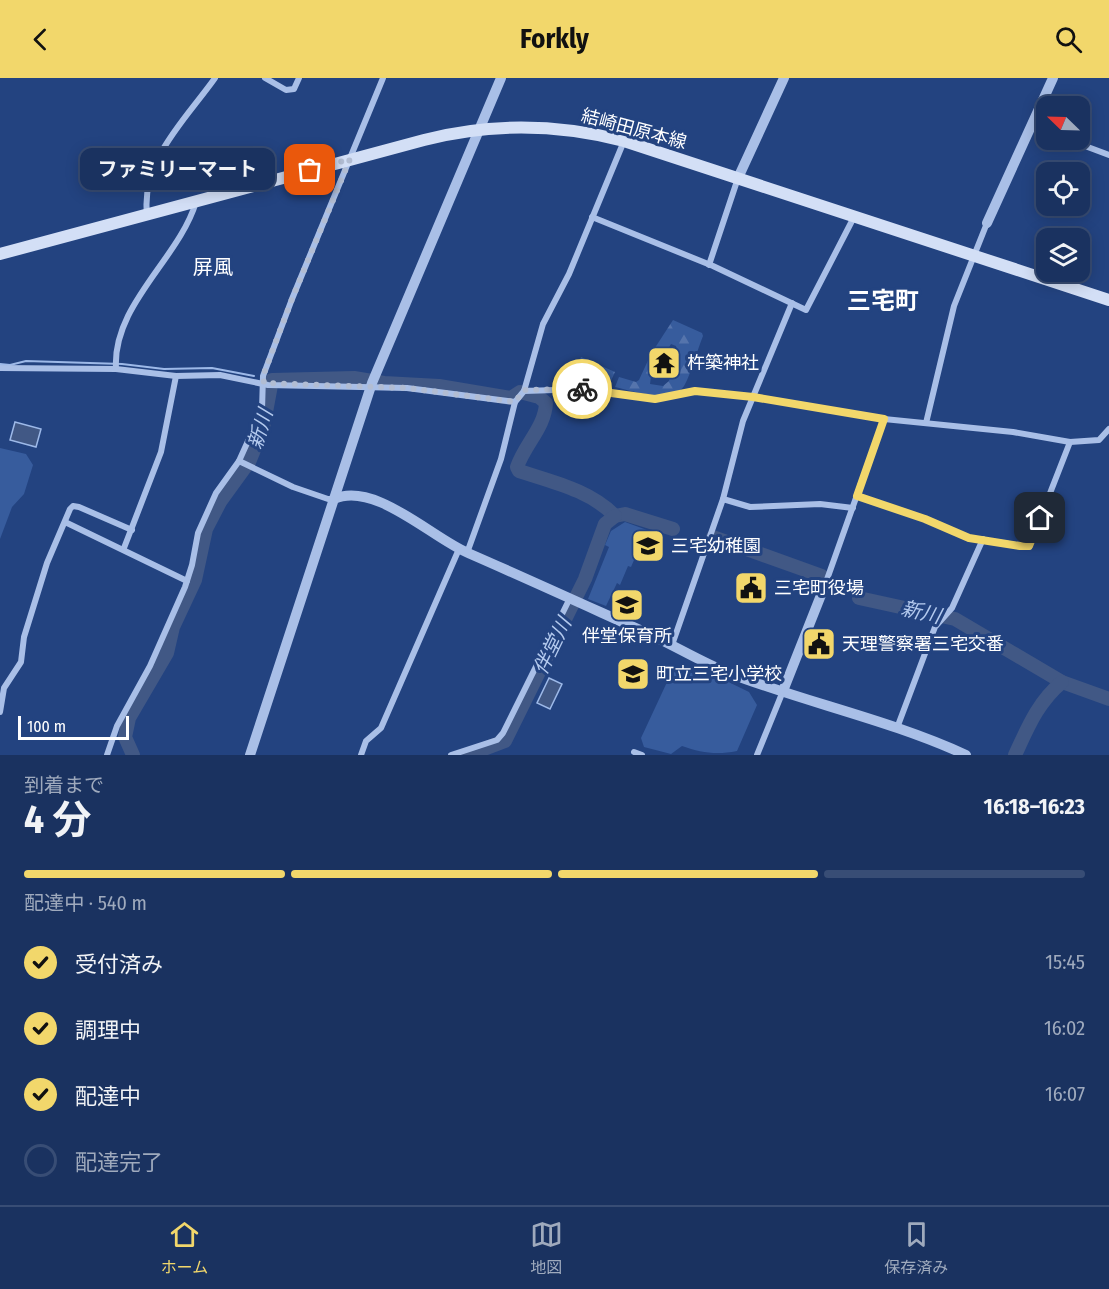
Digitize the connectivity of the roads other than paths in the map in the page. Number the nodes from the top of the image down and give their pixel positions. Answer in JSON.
{"nodes":[{"id":1,"x":215,"y":78,"type":"edge"},
{"id":2,"x":265,"y":78,"type":"edge"},
{"id":3,"x":299,"y":78,"type":"edge"},
{"id":4,"x":383,"y":78,"type":"edge"},
{"id":5,"x":501,"y":78,"type":"edge"},
{"id":6,"x":784,"y":78,"type":"edge"},
{"id":7,"x":1053,"y":78,"type":"edge"},
{"id":8,"x":1032,"y":125,"type":"junction"},
{"id":9,"x":1036,"y":127,"type":"edge"},
{"id":10,"x":478,"y":129,"type":"junction"},
{"id":11,"x":624,"y":141,"type":"junction"},
{"id":12,"x":1090,"y":148,"type":"edge"},
{"id":13,"x":1109,"y":155,"type":"edge"},
{"id":14,"x":350,"y":159,"type":"junction"},
{"id":15,"x":738,"y":178,"type":"junction"},
{"id":16,"x":196,"y":201,"type":"junction"},
{"id":17,"x":147,"y":214,"type":"junction"},
{"id":18,"x":855,"y":216,"type":"junction"},
{"id":19,"x":592,"y":217,"type":"junction"},
{"id":20,"x":987,"y":224,"type":"joint"},
{"id":21,"x":0,"y":254,"type":"edge"},
{"id":22,"x":975,"y":255,"type":"junction"},
{"id":23,"x":709,"y":265,"type":"junction"},
{"id":24,"x":1109,"y":300,"type":"edge"},
{"id":25,"x":792,"y":303,"type":"junction"},
{"id":26,"x":0,"y":368,"type":"edge"},
{"id":27,"x":116,"y":369,"type":"junction"},
{"id":28,"x":176,"y":376,"type":"junction"},
{"id":29,"x":264,"y":383,"type":"junction"},
{"id":30,"x":372,"y":383,"type":"junction"},
{"id":31,"x":524,"y":390,"type":"junction"},
{"id":32,"x":753,"y":397,"type":"junction"},
{"id":33,"x":515,"y":402,"type":"junction"},
{"id":34,"x":884,"y":419,"type":"junction"},
{"id":35,"x":926,"y":423,"type":"junction"},
{"id":36,"x":1109,"y":429,"type":"edge"},
{"id":37,"x":1070,"y":442,"type":"junction"},
{"id":38,"x":239,"y":461,"type":"junction"},
{"id":39,"x":857,"y":496,"type":"junction"},
{"id":40,"x":334,"y":499,"type":"junction"},
{"id":41,"x":723,"y":499,"type":"junction"},
{"id":42,"x":853,"y":508,"type":"junction"},
{"id":43,"x":65,"y":522,"type":"junction"},
{"id":44,"x":132,"y":530,"type":"junction"},
{"id":45,"x":982,"y":539,"type":"junction"},
{"id":46,"x":124,"y":548,"type":"junction"},
{"id":47,"x":463,"y":551,"type":"junction"},
{"id":48,"x":187,"y":581,"type":"junction"},
{"id":49,"x":825,"y":585,"type":"joint"},
{"id":50,"x":573,"y":600,"type":"junction"},
{"id":51,"x":672,"y":645,"type":"junction"},
{"id":52,"x":783,"y":691,"type":"junction"},
{"id":53,"x":0,"y":712,"type":"edge"},
{"id":54,"x":897,"y":728,"type":"junction"},
{"id":55,"x":634,"y":752,"type":"dead end"},
{"id":56,"x":107,"y":755,"type":"edge"},
{"id":57,"x":250,"y":755,"type":"edge"},
{"id":58,"x":361,"y":755,"type":"edge"},
{"id":59,"x":451,"y":755,"type":"edge"},
{"id":60,"x":642,"y":755,"type":"edge"},
{"id":61,"x":758,"y":755,"type":"edge"},
{"id":62,"x":966,"y":755,"type":"edge"}],
"edges":[{"from":1,"to":17,"type":"street"},
{"from":2,"to":3,"type":"street"},
{"from":4,"to":14,"type":"street"},
{"from":5,"to":10,"type":"street"},
{"from":6,"to":15,"type":"street"},
{"from":7,"to":8,"type":"street"},
{"from":8,"to":9,"type":"street"},
{"from":8,"to":20,"type":"street"},
{"from":10,"to":11,"type":"main road","name":"結崎田原本線"},
{"from":10,"to":14,"type":"main road","name":"結崎田原本線"},
{"from":10,"to":30,"type":"street"},
{"from":11,"to":15,"type":"main road","name":"結崎田原本線"},
{"from":11,"to":19,"type":"street"},
{"from":12,"to":13,"type":"street"},
{"from":14,"to":16,"type":"main road","name":"結崎田原本線"},
{"from":14,"to":29,"type":"street"},
{"from":15,"to":18,"type":"main road","name":"結崎田原本線"},
{"from":15,"to":23,"type":"street"},
{"from":16,"to":17,"type":"main road","name":"結崎田原本線"},
{"from":16,"to":27,"type":"street"},
{"from":17,"to":21,"type":"main road","name":"結崎田原本線"},
{"from":18,"to":22,"type":"main road","name":"結崎田原本線"},
{"from":18,"to":25,"type":"street"},
{"from":19,"to":23,"type":"street"},
{"from":19,"to":31,"type":"street"},
{"from":20,"to":22,"type":"street"},
{"from":22,"to":24,"type":"main road","name":"結崎田原本線"},
{"from":22,"to":35,"type":"street"},
{"from":23,"to":25,"type":"street"},
{"from":25,"to":32,"type":"street"},
{"from":26,"to":27,"type":"street"},
{"from":27,"to":28,"type":"street"},
{"from":28,"to":29,"type":"street"},
{"from":28,"to":44,"type":"street"},
{"from":29,"to":30,"type":"street"},
{"from":29,"to":38,"type":"street"},
{"from":30,"to":33,"type":"street"},
{"from":30,"to":40,"type":"street"},
{"from":31,"to":32,"type":"street"},
{"from":31,"to":33,"type":"street"},
{"from":32,"to":34,"type":"street"},
{"from":32,"to":41,"type":"street"},
{"from":33,"to":47,"type":"street"},
{"from":34,"to":35,"type":"street"},
{"from":34,"to":39,"type":"street"},
{"from":35,"to":37,"type":"street"},
{"from":36,"to":37,"type":"street"},
{"from":37,"to":45,"type":"street"},
{"from":38,"to":40,"type":"street"},
{"from":38,"to":48,"type":"street"},
{"from":39,"to":42,"type":"street"},
{"from":39,"to":45,"type":"street"},
{"from":40,"to":47,"type":"street"},
{"from":40,"to":57,"type":"street"},
{"from":41,"to":42,"type":"street"},
{"from":41,"to":51,"type":"street"},
{"from":42,"to":49,"type":"street"},
{"from":43,"to":44,"type":"street"},
{"from":43,"to":46,"type":"street"},
{"from":43,"to":53,"type":"street"},
{"from":44,"to":46,"type":"street"},
{"from":45,"to":54,"type":"street"},
{"from":46,"to":48,"type":"street"},
{"from":47,"to":50,"type":"street"},
{"from":47,"to":58,"type":"street"},
{"from":48,"to":56,"type":"street"},
{"from":49,"to":52,"type":"street"},
{"from":50,"to":51,"type":"street"},
{"from":50,"to":59,"type":"street"},
{"from":51,"to":52,"type":"street"},
{"from":52,"to":54,"type":"street"},
{"from":52,"to":61,"type":"street"},
{"from":54,"to":62,"type":"street"},
{"from":55,"to":60,"type":"street"}]}
